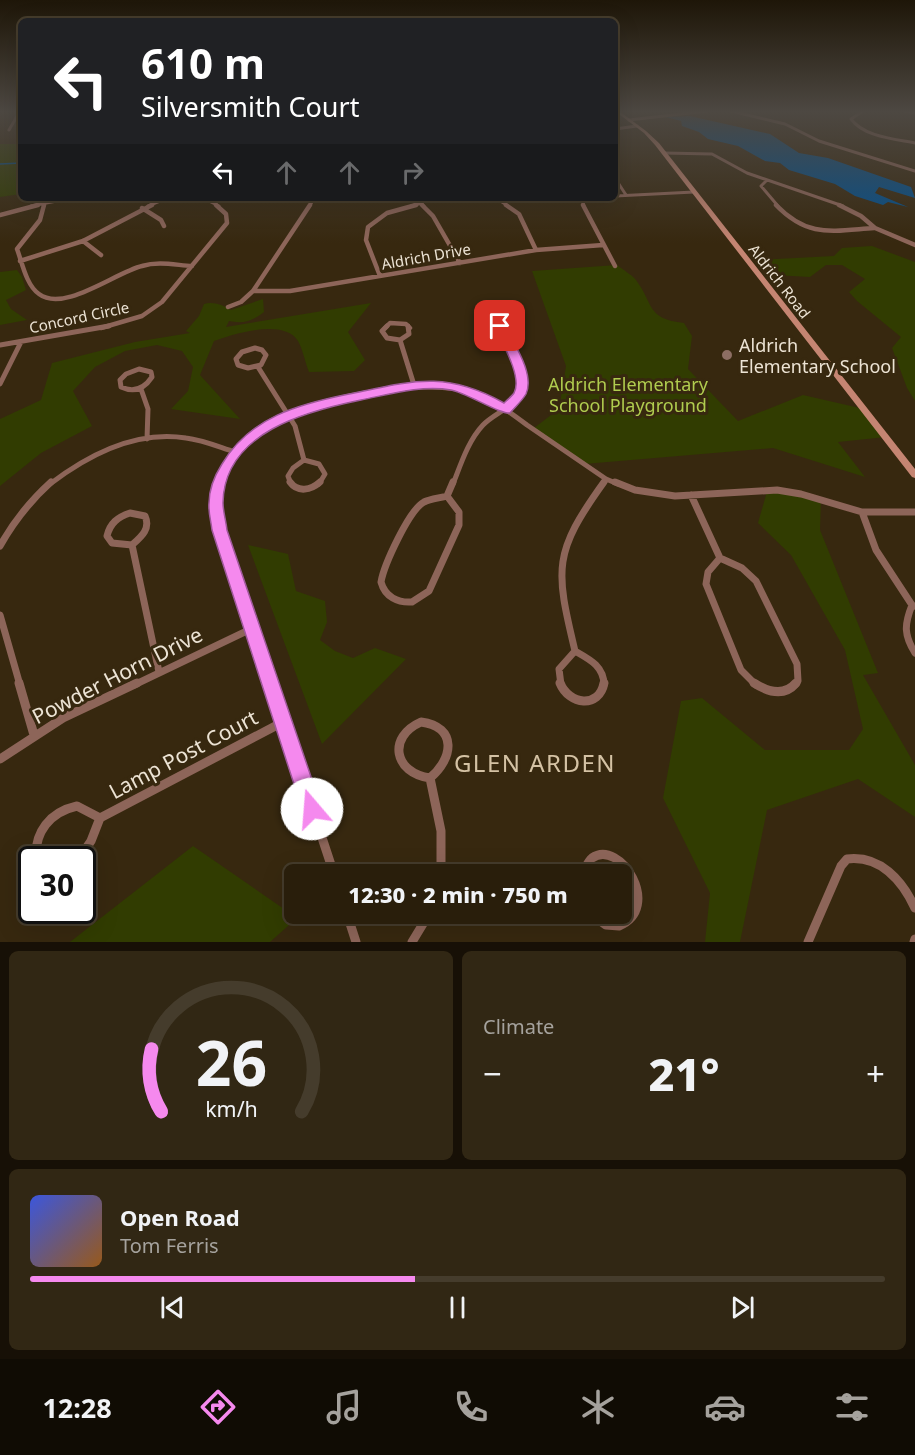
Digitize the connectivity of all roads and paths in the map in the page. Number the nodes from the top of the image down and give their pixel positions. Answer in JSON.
{"nodes":[{"id":1,"x":666,"y":155,"type":"edge"},
{"id":2,"x":713,"y":155,"type":"edge"},
{"id":3,"x":864,"y":155,"type":"edge"},
{"id":4,"x":915,"y":171,"type":"edge"},
{"id":5,"x":767,"y":180,"type":"junction"},
{"id":6,"x":618,"y":183,"type":"edge"},
{"id":7,"x":694,"y":192,"type":"junction"},
{"id":8,"x":626,"y":195,"type":"junction"},
{"id":9,"x":618,"y":196,"type":"edge"},
{"id":10,"x":55,"y":201,"type":"edge"},
{"id":11,"x":160,"y":201,"type":"edge"},
{"id":12,"x":209,"y":201,"type":"edge"},
{"id":13,"x":217,"y":201,"type":"edge"},
{"id":14,"x":313,"y":201,"type":"edge"},
{"id":15,"x":420,"y":201,"type":"edge"},
{"id":16,"x":500,"y":201,"type":"edge"},
{"id":17,"x":582,"y":201,"type":"edge"},
{"id":18,"x":44,"y":203,"type":"junction"},
{"id":19,"x":213,"y":203,"type":"junction"},
{"id":20,"x":422,"y":203,"type":"junction"},
{"id":21,"x":142,"y":208,"type":"junction"},
{"id":22,"x":0,"y":215,"type":"edge"},
{"id":23,"x":164,"y":226,"type":"dead end"},
{"id":24,"x":875,"y":228,"type":"junction"},
{"id":25,"x":83,"y":241,"type":"junction"},
{"id":26,"x":603,"y":245,"type":"junction"},
{"id":27,"x":915,"y":245,"type":"edge"},
{"id":28,"x":536,"y":250,"type":"junction"},
{"id":29,"x":101,"y":255,"type":"dead end"},
{"id":30,"x":20,"y":261,"type":"junction"},
{"id":31,"x":460,"y":263,"type":"junction"},
{"id":32,"x":192,"y":266,"type":"junction"},
{"id":33,"x":615,"y":266,"type":"dead end"},
{"id":34,"x":380,"y":276,"type":"junction"},
{"id":35,"x":253,"y":291,"type":"junction"},
{"id":36,"x":228,"y":307,"type":"dead end"},
{"id":37,"x":498,"y":321,"type":"junction"},
{"id":38,"x":400,"y":340,"type":"junction"},
{"id":39,"x":21,"y":342,"type":"junction"},
{"id":40,"x":0,"y":345,"type":"edge"},
{"id":41,"x":258,"y":367,"type":"junction"},
{"id":42,"x":0,"y":384,"type":"edge"},
{"id":43,"x":414,"y":386,"type":"junction"},
{"id":44,"x":141,"y":389,"type":"junction"},
{"id":45,"x":505,"y":410,"type":"junction"},
{"id":46,"x":288,"y":414,"type":"junction"},
{"id":47,"x":147,"y":439,"type":"junction"},
{"id":48,"x":236,"y":452,"type":"junction"},
{"id":49,"x":304,"y":460,"type":"junction"},
{"id":50,"x":915,"y":475,"type":"edge"},
{"id":51,"x":606,"y":479,"type":"junction"},
{"id":52,"x":691,"y":495,"type":"junction"},
{"id":53,"x":447,"y":496,"type":"junction"},
{"id":54,"x":862,"y":512,"type":"junction"},
{"id":55,"x":915,"y":512,"type":"edge"},
{"id":56,"x":132,"y":545,"type":"junction"},
{"id":57,"x":0,"y":546,"type":"edge"},
{"id":58,"x":720,"y":558,"type":"junction"},
{"id":59,"x":914,"y":606,"type":"edge"},
{"id":60,"x":0,"y":615,"type":"edge"},
{"id":61,"x":253,"y":628,"type":"junction"},
{"id":62,"x":575,"y":651,"type":"junction"},
{"id":63,"x":915,"y":653,"type":"edge"},
{"id":64,"x":159,"y":672,"type":"junction"},
{"id":65,"x":284,"y":722,"type":"junction"},
{"id":66,"x":34,"y":735,"type":"junction"},
{"id":67,"x":0,"y":759,"type":"edge"},
{"id":68,"x":430,"y":778,"type":"junction"},
{"id":69,"x":100,"y":818,"type":"junction"},
{"id":70,"x":36,"y":846,"type":"edge"},
{"id":71,"x":88,"y":846,"type":"edge"},
{"id":72,"x":331,"y":864,"type":"edge"},
{"id":73,"x":441,"y":864,"type":"edge"},
{"id":74,"x":587,"y":864,"type":"edge"},
{"id":75,"x":624,"y":864,"type":"edge"},
{"id":76,"x":632,"y":875,"type":"edge"},
{"id":77,"x":915,"y":908,"type":"edge"},
{"id":78,"x":632,"y":918,"type":"edge"},
{"id":79,"x":350,"y":924,"type":"edge"},
{"id":80,"x":423,"y":924,"type":"edge"},
{"id":81,"x":605,"y":924,"type":"edge"},
{"id":82,"x":624,"y":924,"type":"edge"},
{"id":83,"x":356,"y":942,"type":"edge"},
{"id":84,"x":412,"y":942,"type":"edge"},
{"id":85,"x":808,"y":942,"type":"edge"}],
"edges":[{"from":1,"to":7,"type":"main road","name":"Aldrich Road"},
{"from":2,"to":5,"type":"street"},
{"from":3,"to":4,"type":"street"},
{"from":5,"to":24,"type":"street"},
{"from":5,"to":24,"type":"street"},
{"from":6,"to":8,"type":"street"},
{"from":7,"to":8,"type":"street"},
{"from":7,"to":50,"type":"main road","name":"Aldrich Road"},
{"from":8,"to":9,"type":"street"},
{"from":10,"to":18,"type":"street"},
{"from":11,"to":21,"type":"street"},
{"from":12,"to":19,"type":"street"},
{"from":13,"to":19,"type":"street"},
{"from":14,"to":35,"type":"street"},
{"from":15,"to":20,"type":"street"},
{"from":16,"to":28,"type":"street"},
{"from":17,"to":26,"type":"street"},
{"from":18,"to":22,"type":"street"},
{"from":18,"to":30,"type":"street"},
{"from":19,"to":32,"type":"street","name":"Concord Circle"},
{"from":20,"to":31,"type":"street"},
{"from":20,"to":34,"type":"street"},
{"from":21,"to":23,"type":"street"},
{"from":21,"to":25,"type":"street"},
{"from":24,"to":27,"type":"street"},
{"from":25,"to":29,"type":"street"},
{"from":25,"to":30,"type":"street"},
{"from":26,"to":28,"type":"street","name":"Aldrich Drive"},
{"from":26,"to":33,"type":"street"},
{"from":28,"to":31,"type":"street","name":"Aldrich Drive"},
{"from":30,"to":32,"type":"street"},
{"from":31,"to":34,"type":"street","name":"Aldrich Drive"},
{"from":32,"to":39,"type":"street","name":"Concord Circle"},
{"from":34,"to":35,"type":"street","name":"Aldrich Drive"},
{"from":35,"to":36,"type":"street"},
{"from":37,"to":37,"type":"street"},
{"from":37,"to":45,"type":"street"},
{"from":38,"to":38,"type":"street"},
{"from":38,"to":43,"type":"street"},
{"from":39,"to":40,"type":"street","name":"Concord Circle"},
{"from":39,"to":42,"type":"street"},
{"from":41,"to":41,"type":"street"},
{"from":41,"to":46,"type":"street"},
{"from":43,"to":45,"type":"street"},
{"from":43,"to":46,"type":"street"},
{"from":44,"to":44,"type":"street"},
{"from":44,"to":47,"type":"street"},
{"from":45,"to":51,"type":"street"},
{"from":45,"to":53,"type":"street"},
{"from":46,"to":48,"type":"street"},
{"from":46,"to":49,"type":"street"},
{"from":47,"to":48,"type":"street"},
{"from":47,"to":57,"type":"street"},
{"from":48,"to":61,"type":"street"},
{"from":49,"to":49,"type":"street"},
{"from":51,"to":52,"type":"street"},
{"from":51,"to":62,"type":"street"},
{"from":52,"to":54,"type":"street"},
{"from":52,"to":58,"type":"street"},
{"from":53,"to":53,"type":"street"},
{"from":54,"to":55,"type":"street"},
{"from":54,"to":59,"type":"street"},
{"from":56,"to":56,"type":"street"},
{"from":56,"to":64,"type":"street"},
{"from":58,"to":58,"type":"street"},
{"from":59,"to":63,"type":"street"},
{"from":60,"to":66,"type":"street"},
{"from":61,"to":64,"type":"street","name":"Powder Horn Drive"},
{"from":61,"to":65,"type":"street"},
{"from":62,"to":62,"type":"street"},
{"from":64,"to":66,"type":"street","name":"Powder Horn Drive"},
{"from":65,"to":69,"type":"street","name":"Lamp Post Court"},
{"from":65,"to":72,"type":"street"},
{"from":66,"to":67,"type":"street","name":"Powder Horn Drive"},
{"from":68,"to":68,"type":"street"},
{"from":68,"to":73,"type":"street"},
{"from":69,"to":70,"type":"street"},
{"from":69,"to":71,"type":"street"},
{"from":74,"to":75,"type":"street"},
{"from":76,"to":78,"type":"street"},
{"from":77,"to":85,"type":"street"},
{"from":79,"to":83,"type":"street"},
{"from":80,"to":84,"type":"street"},
{"from":81,"to":82,"type":"street"}]}
